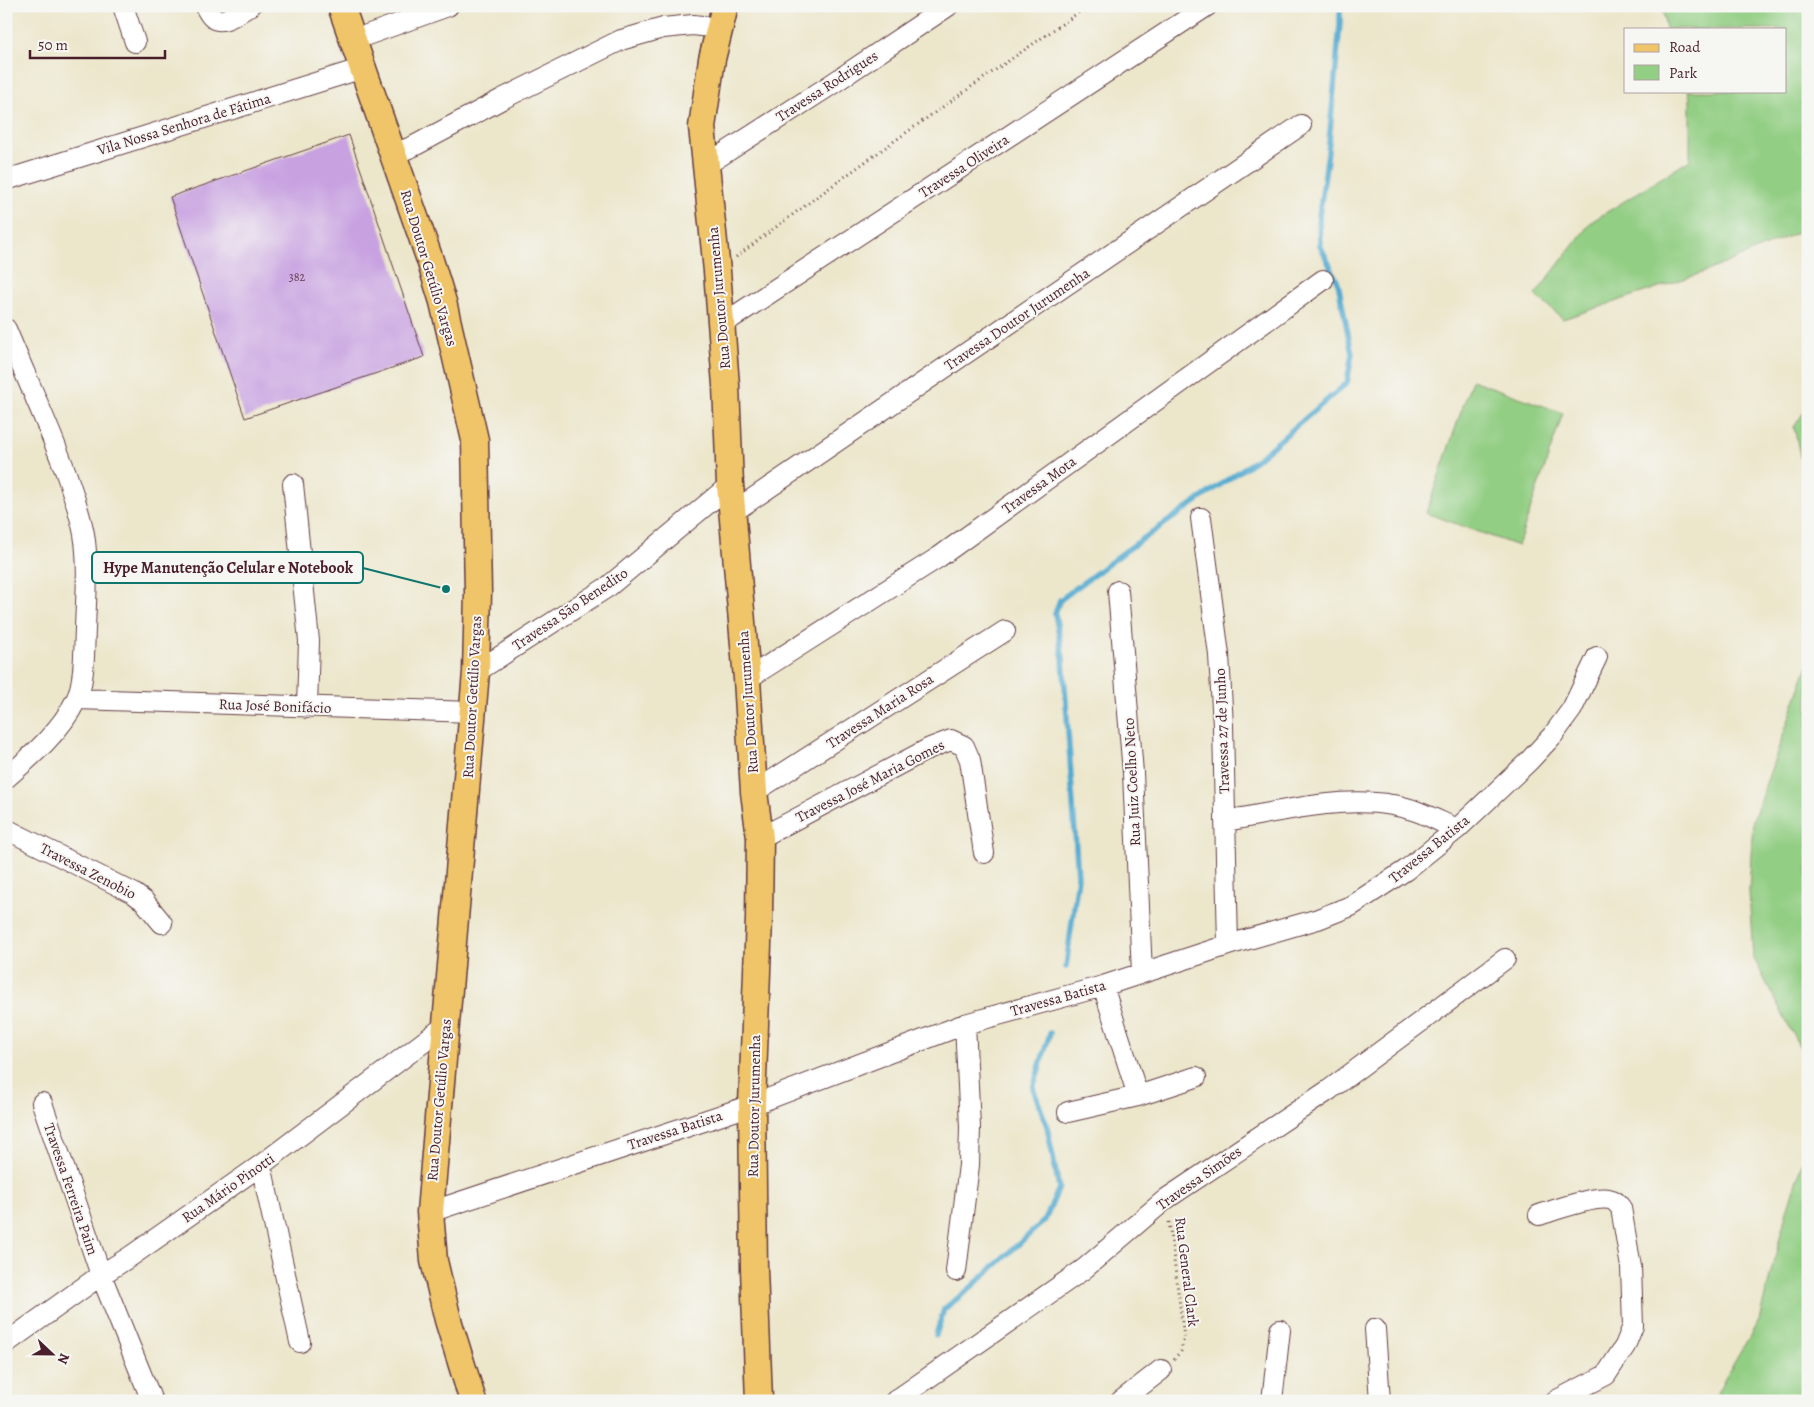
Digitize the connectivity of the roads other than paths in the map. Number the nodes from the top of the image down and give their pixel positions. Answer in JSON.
{"nodes":[{"id":1,"x":123,"y":6,"type":"edge"},
{"id":2,"x":205,"y":6,"type":"edge"},
{"id":3,"x":341,"y":6,"type":"edge"},
{"id":4,"x":448,"y":6,"type":"edge"},
{"id":5,"x":948,"y":6,"type":"edge"},
{"id":6,"x":1207,"y":6,"type":"edge"},
{"id":7,"x":240,"y":8,"type":"edge"},
{"id":8,"x":722,"y":17,"type":"edge"},
{"id":9,"x":353,"y":40,"type":"junction"},
{"id":10,"x":135,"y":42,"type":"dead end"},
{"id":11,"x":363,"y":68,"type":"junction"},
{"id":12,"x":1301,"y":125,"type":"dead end"},
{"id":13,"x":394,"y":154,"type":"junction"},
{"id":14,"x":706,"y":164,"type":"junction"},
{"id":15,"x":6,"y":180,"type":"edge"},
{"id":16,"x":1323,"y":280,"type":"dead end"},
{"id":17,"x":721,"y":325,"type":"junction"},
{"id":18,"x":6,"y":330,"type":"edge"},
{"id":19,"x":293,"y":484,"type":"dead end"},
{"id":20,"x":730,"y":485,"type":"junction"},
{"id":21,"x":733,"y":512,"type":"junction"},
{"id":22,"x":1201,"y":518,"type":"dead end"},
{"id":23,"x":1118,"y":591,"type":"dead end"},
{"id":24,"x":1005,"y":630,"type":"dead end"},
{"id":25,"x":1597,"y":656,"type":"dead end"},
{"id":26,"x":476,"y":672,"type":"junction"},
{"id":27,"x":748,"y":679,"type":"junction"},
{"id":28,"x":77,"y":699,"type":"junction"},
{"id":29,"x":307,"y":708,"type":"junction"},
{"id":30,"x":473,"y":712,"type":"junction"},
{"id":31,"x":6,"y":778,"type":"edge"},
{"id":32,"x":754,"y":792,"type":"junction"},
{"id":33,"x":1225,"y":821,"type":"junction"},
{"id":34,"x":6,"y":829,"type":"edge"},
{"id":35,"x":1457,"y":829,"type":"junction"},
{"id":36,"x":760,"y":838,"type":"junction"},
{"id":37,"x":984,"y":853,"type":"dead end"},
{"id":38,"x":162,"y":923,"type":"dead end"},
{"id":39,"x":1228,"y":945,"type":"junction"},
{"id":40,"x":1505,"y":959,"type":"dead end"},
{"id":41,"x":1142,"y":973,"type":"junction"},
{"id":42,"x":1103,"y":986,"type":"junction"},
{"id":43,"x":965,"y":1024,"type":"junction"},
{"id":44,"x":445,"y":1026,"type":"junction"},
{"id":45,"x":1196,"y":1077,"type":"dead end"},
{"id":46,"x":1138,"y":1096,"type":"junction"},
{"id":47,"x":42,"y":1103,"type":"dead end"},
{"id":48,"x":752,"y":1105,"type":"junction"},
{"id":49,"x":1068,"y":1112,"type":"dead end"},
{"id":50,"x":261,"y":1165,"type":"junction"},
{"id":51,"x":430,"y":1212,"type":"junction"},
{"id":52,"x":1539,"y":1215,"type":"dead end"},
{"id":53,"x":956,"y":1271,"type":"dead end"},
{"id":54,"x":100,"y":1276,"type":"junction"},
{"id":55,"x":1375,"y":1329,"type":"dead end"},
{"id":56,"x":1280,"y":1330,"type":"dead end"},
{"id":57,"x":300,"y":1342,"type":"dead end"},
{"id":58,"x":6,"y":1343,"type":"edge"},
{"id":59,"x":1161,"y":1370,"type":"road end"},
{"id":60,"x":152,"y":1401,"type":"edge"},
{"id":61,"x":473,"y":1401,"type":"edge"},
{"id":62,"x":759,"y":1401,"type":"edge"},
{"id":63,"x":895,"y":1401,"type":"edge"},
{"id":64,"x":1121,"y":1401,"type":"edge"},
{"id":65,"x":1272,"y":1401,"type":"edge"},
{"id":66,"x":1380,"y":1401,"type":"edge"},
{"id":67,"x":1555,"y":1401,"type":"edge"}],
"edges":[{"from":1,"to":10,"type":"street"},
{"from":2,"to":7,"type":"street"},
{"from":3,"to":9,"type":"main road","name":"Rua Doutor Getúlio Vargas"},
{"from":4,"to":9,"type":"street"},
{"from":5,"to":14,"type":"street","name":"Travessa Rodrigues"},
{"from":6,"to":17,"type":"street","name":"Travessa Oliveira"},
{"from":8,"to":13,"type":"street"},
{"from":8,"to":14,"type":"main road","name":"Rua Doutor Jurumenha"},
{"from":9,"to":11,"type":"main road","name":"Rua Doutor Getúlio Vargas"},
{"from":11,"to":13,"type":"main road","name":"Rua Doutor Getúlio Vargas"},
{"from":11,"to":15,"type":"street","name":"Vila Nossa Senhora de Fátima"},
{"from":12,"to":21,"type":"street","name":"Travessa Doutor Jurumenha"},
{"from":13,"to":26,"type":"main road","name":"Rua Doutor Getúlio Vargas"},
{"from":14,"to":17,"type":"main road","name":"Rua Doutor Jurumenha"},
{"from":16,"to":27,"type":"street","name":"Travessa Mota"},
{"from":17,"to":20,"type":"main road","name":"Rua Doutor Jurumenha"},
{"from":18,"to":28,"type":"street"},
{"from":19,"to":29,"type":"street"},
{"from":20,"to":21,"type":"main road","name":"Rua Doutor Jurumenha"},
{"from":20,"to":26,"type":"street","name":"Travessa São Benedito"},
{"from":21,"to":27,"type":"main road","name":"Rua Doutor Jurumenha"},
{"from":22,"to":33,"type":"street","name":"Travessa 27 de Junho"},
{"from":23,"to":41,"type":"street","name":"Rua Juiz Coelho Neto"},
{"from":24,"to":32,"type":"street","name":"Travessa Maria Rosa"},
{"from":25,"to":35,"type":"street","name":"Travessa Batista"},
{"from":26,"to":30,"type":"main road","name":"Rua Doutor Getúlio Vargas"},
{"from":27,"to":32,"type":"main road","name":"Rua Doutor Jurumenha"},
{"from":28,"to":29,"type":"street","name":"Rua José Bonifácio"},
{"from":28,"to":31,"type":"street"},
{"from":29,"to":30,"type":"street","name":"Rua José Bonifácio"},
{"from":30,"to":44,"type":"main road","name":"Rua Doutor Getúlio Vargas"},
{"from":32,"to":36,"type":"main road","name":"Rua Doutor Jurumenha"},
{"from":33,"to":35,"type":"street"},
{"from":33,"to":39,"type":"street","name":"Travessa 27 de Junho"},
{"from":34,"to":38,"type":"street","name":"Travessa Zenobio"},
{"from":35,"to":39,"type":"street","name":"Travessa Batista"},
{"from":36,"to":37,"type":"street","name":"Travessa José Maria Gomes"},
{"from":36,"to":48,"type":"main road","name":"Rua Doutor Jurumenha"},
{"from":39,"to":41,"type":"street","name":"Travessa Batista"},
{"from":40,"to":63,"type":"street","name":"Travessa Simões"},
{"from":41,"to":42,"type":"street","name":"Travessa Batista"},
{"from":42,"to":43,"type":"street","name":"Travessa Batista"},
{"from":42,"to":46,"type":"street"},
{"from":43,"to":48,"type":"street","name":"Travessa Batista"},
{"from":43,"to":53,"type":"street"},
{"from":44,"to":50,"type":"street","name":"Rua Mário Pinotti"},
{"from":44,"to":51,"type":"main road","name":"Rua Doutor Getúlio Vargas"},
{"from":45,"to":46,"type":"street"},
{"from":46,"to":49,"type":"street"},
{"from":47,"to":54,"type":"street","name":"Travessa Ferreira Paim"},
{"from":48,"to":51,"type":"street","name":"Travessa Batista"},
{"from":48,"to":62,"type":"main road","name":"Rua Doutor Jurumenha"},
{"from":50,"to":54,"type":"street","name":"Rua Mário Pinotti"},
{"from":50,"to":57,"type":"street"},
{"from":51,"to":61,"type":"main road","name":"Rua Doutor Getúlio Vargas"},
{"from":52,"to":67,"type":"street"},
{"from":54,"to":58,"type":"street","name":"Rua Mário Pinotti"},
{"from":54,"to":60,"type":"street","name":"Travessa Ferreira Paim"},
{"from":55,"to":66,"type":"street"},
{"from":56,"to":65,"type":"street"},
{"from":59,"to":64,"type":"street"}]}
